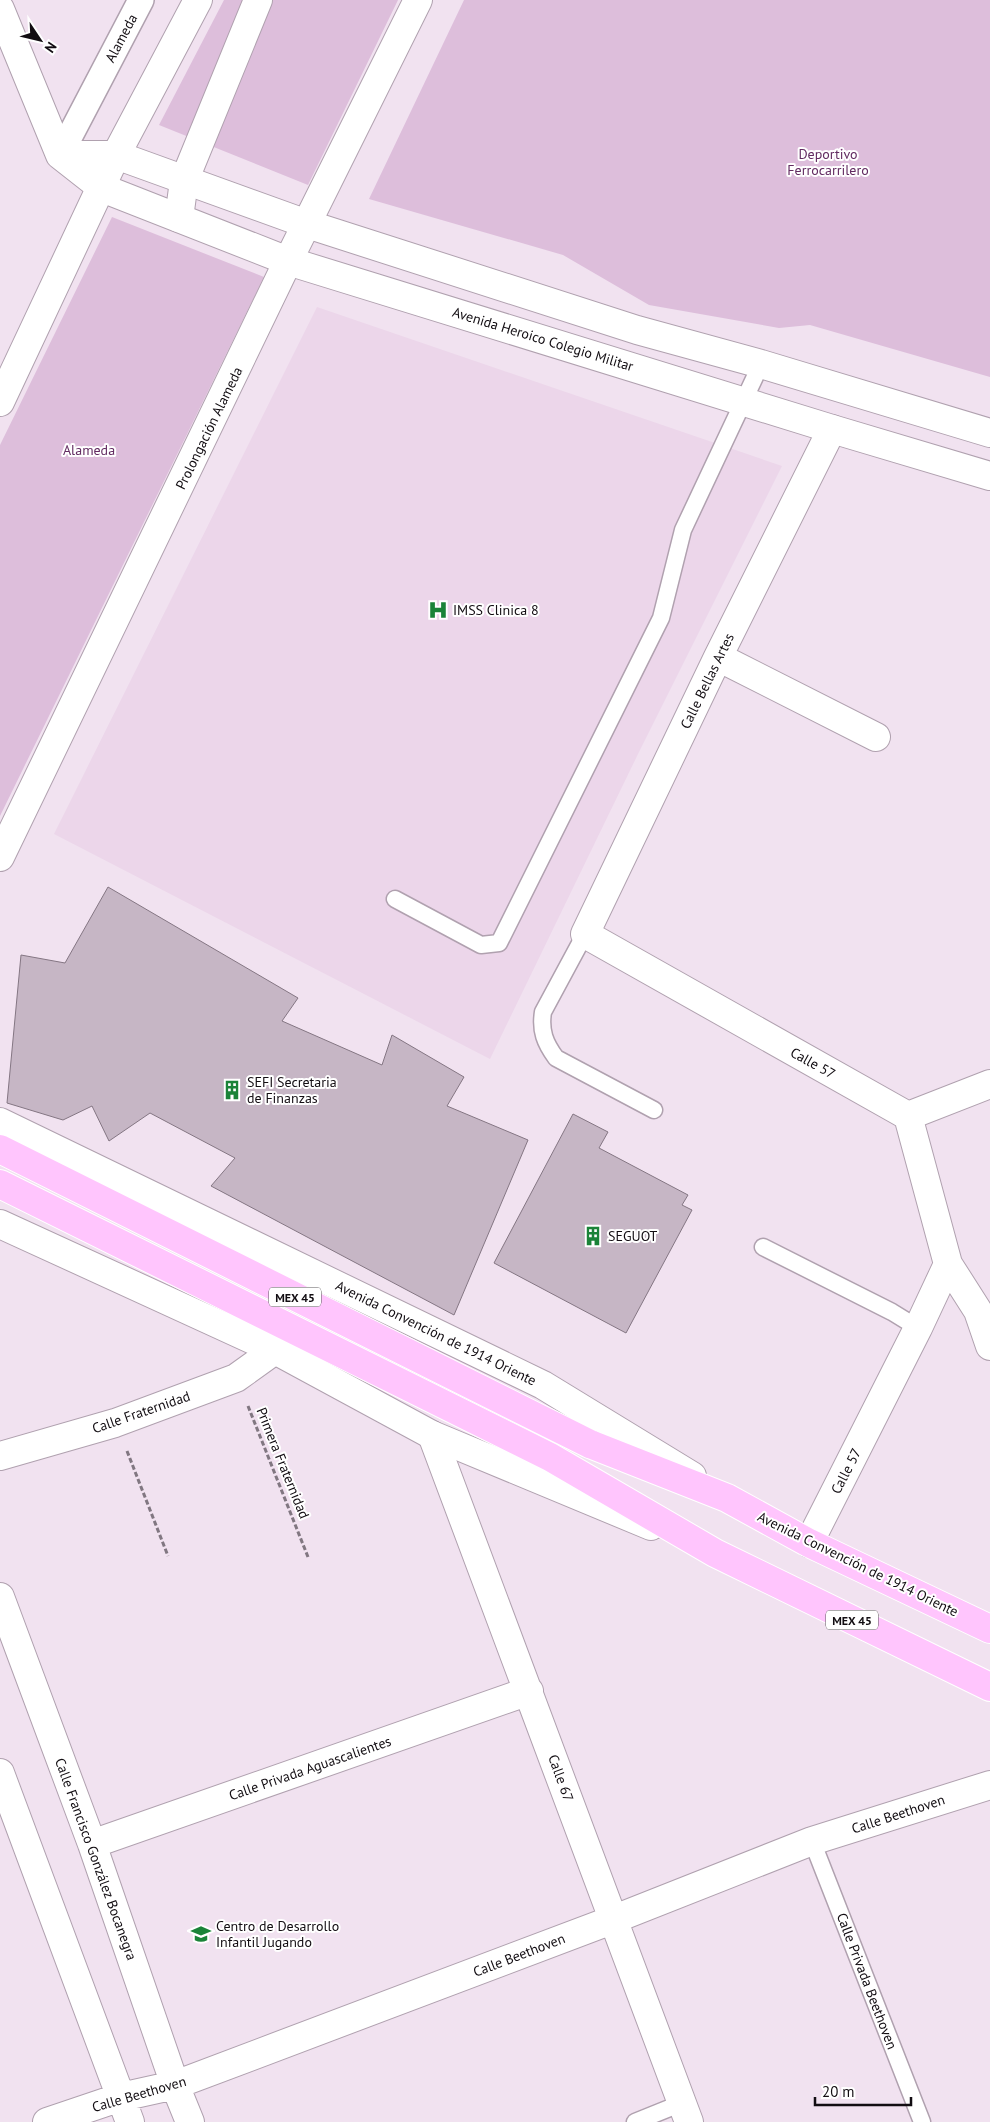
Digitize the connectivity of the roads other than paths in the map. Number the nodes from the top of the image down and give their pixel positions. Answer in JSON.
{"nodes":[{"id":1,"x":141,"y":0,"type":"edge"},
{"id":2,"x":198,"y":0,"type":"edge"},
{"id":3,"x":258,"y":0,"type":"edge"},
{"id":4,"x":418,"y":0,"type":"edge"},
{"id":5,"x":0,"y":9,"type":"edge"},
{"id":6,"x":60,"y":155,"type":"junction"},
{"id":7,"x":116,"y":155,"type":"junction"},
{"id":8,"x":184,"y":181,"type":"junction"},
{"id":9,"x":102,"y":188,"type":"junction"},
{"id":10,"x":179,"y":218,"type":"junction"},
{"id":11,"x":307,"y":224,"type":"junction"},
{"id":12,"x":288,"y":261,"type":"junction"},
{"id":13,"x":761,"y":364,"type":"junction"},
{"id":14,"x":743,"y":401,"type":"junction"},
{"id":15,"x":0,"y":402,"type":"edge"},
{"id":16,"x":832,"y":429,"type":"junction"},
{"id":17,"x":990,"y":433,"type":"edge"},
{"id":18,"x":990,"y":476,"type":"edge"},
{"id":19,"x":718,"y":657,"type":"junction"},
{"id":20,"x":876,"y":737,"type":"dead end"},
{"id":21,"x":0,"y":856,"type":"edge"},
{"id":22,"x":395,"y":899,"type":"dead end"},
{"id":23,"x":585,"y":934,"type":"junction"},
{"id":24,"x":990,"y":1084,"type":"edge"},
{"id":25,"x":654,"y":1110,"type":"dead end"},
{"id":26,"x":908,"y":1116,"type":"junction"},
{"id":27,"x":0,"y":1122,"type":"edge"},
{"id":28,"x":44,"y":1143,"type":"junction"},
{"id":29,"x":0,"y":1149,"type":"edge"},
{"id":30,"x":0,"y":1169,"type":"edge"},
{"id":31,"x":0,"y":1184,"type":"edge"},
{"id":32,"x":0,"y":1224,"type":"edge"},
{"id":33,"x":764,"y":1247,"type":"dead end"},
{"id":34,"x":948,"y":1264,"type":"junction"},
{"id":35,"x":984,"y":1308,"type":"edge"},
{"id":36,"x":918,"y":1328,"type":"junction"},
{"id":37,"x":990,"y":1346,"type":"edge"},
{"id":38,"x":275,"y":1350,"type":"junction"},
{"id":39,"x":432,"y":1435,"type":"junction"},
{"id":40,"x":0,"y":1456,"type":"edge"},
{"id":41,"x":727,"y":1498,"type":"junction"},
{"id":42,"x":809,"y":1543,"type":"junction"},
{"id":43,"x":715,"y":1553,"type":"junction"},
{"id":44,"x":0,"y":1597,"type":"edge"},
{"id":45,"x":990,"y":1629,"type":"edge"},
{"id":46,"x":990,"y":1687,"type":"edge"},
{"id":47,"x":529,"y":1690,"type":"junction"},
{"id":48,"x":0,"y":1773,"type":"edge"},
{"id":49,"x":990,"y":1785,"type":"edge"},
{"id":50,"x":812,"y":1841,"type":"junction"},
{"id":51,"x":92,"y":1844,"type":"junction"},
{"id":52,"x":612,"y":1920,"type":"junction"},
{"id":53,"x":175,"y":2085,"type":"junction"},
{"id":54,"x":126,"y":2110,"type":"edge"},
{"id":55,"x":685,"y":2112,"type":"edge"},
{"id":56,"x":46,"y":2122,"type":"edge"},
{"id":57,"x":190,"y":2122,"type":"edge"},
{"id":58,"x":635,"y":2122,"type":"edge"},
{"id":59,"x":922,"y":2122,"type":"edge"}],
"edges":[{"from":1,"to":6,"type":"street","name":"Alameda"},
{"from":2,"to":7,"type":"street"},
{"from":3,"to":8,"type":"street"},
{"from":4,"to":11,"type":"street","name":"Prolongación Alameda"},
{"from":5,"to":6,"type":"street"},
{"from":6,"to":7,"type":"street"},
{"from":6,"to":9,"type":"street","name":"Avenida Heroico Colegio Militar"},
{"from":7,"to":8,"type":"street"},
{"from":7,"to":9,"type":"street"},
{"from":8,"to":10,"type":"street"},
{"from":8,"to":11,"type":"street"},
{"from":9,"to":10,"type":"street","name":"Avenida Heroico Colegio Militar"},
{"from":9,"to":15,"type":"street"},
{"from":10,"to":12,"type":"street","name":"Avenida Heroico Colegio Militar"},
{"from":11,"to":12,"type":"street","name":"Prolongación Alameda"},
{"from":11,"to":13,"type":"street"},
{"from":12,"to":14,"type":"street","name":"Avenida Heroico Colegio Militar"},
{"from":12,"to":21,"type":"street","name":"Prolongación Alameda"},
{"from":13,"to":14,"type":"lane"},
{"from":13,"to":17,"type":"street"},
{"from":14,"to":16,"type":"street","name":"Avenida Heroico Colegio Militar"},
{"from":14,"to":22,"type":"lane"},
{"from":16,"to":18,"type":"street","name":"Avenida Heroico Colegio Militar"},
{"from":16,"to":19,"type":"street","name":"Calle Bellas Artes"},
{"from":19,"to":20,"type":"street"},
{"from":19,"to":23,"type":"street","name":"Calle Bellas Artes"},
{"from":23,"to":25,"type":"lane"},
{"from":23,"to":26,"type":"street","name":"Calle 57"},
{"from":24,"to":26,"type":"street"},
{"from":26,"to":34,"type":"street"},
{"from":27,"to":28,"type":"street","name":"Avenida Convención de 1914 Oriente"},
{"from":28,"to":30,"type":"street"},
{"from":28,"to":41,"type":"street","name":"Avenida Convención de 1914 Oriente"},
{"from":29,"to":41,"type":"main road","name":"Avenida Convención de 1914 Oriente","number":"MEX 45","bridge":true},
{"from":31,"to":43,"type":"main road","number":"MEX 45"},
{"from":32,"to":38,"type":"street"},
{"from":33,"to":36,"type":"lane"},
{"from":34,"to":35,"type":"street"},
{"from":34,"to":36,"type":"street","name":"Calle 57"},
{"from":35,"to":37,"type":"street"},
{"from":36,"to":42,"type":"street","name":"Calle 57"},
{"from":38,"to":39,"type":"street"},
{"from":38,"to":40,"type":"street","name":"Calle Fraternidad"},
{"from":39,"to":43,"type":"street"},
{"from":39,"to":47,"type":"street","name":"Calle 67"},
{"from":41,"to":42,"type":"main road","name":"Avenida Convención de 1914 Oriente","number":"MEX 45"},
{"from":42,"to":45,"type":"main road","name":"Avenida Convención de 1914 Oriente","number":"MEX 45"},
{"from":43,"to":46,"type":"main road","number":"MEX 45"},
{"from":44,"to":51,"type":"street","name":"Calle Francisco González Bocanegra"},
{"from":47,"to":51,"type":"street","name":"Calle Privada Aguascalientes"},
{"from":47,"to":52,"type":"street","name":"Calle 67"},
{"from":48,"to":54,"type":"street"},
{"from":49,"to":50,"type":"street","name":"Calle Beethoven"},
{"from":50,"to":52,"type":"street","name":"Calle Beethoven"},
{"from":50,"to":59,"type":"lane","name":"Calle Privada Beethoven"},
{"from":51,"to":53,"type":"street","name":"Calle Francisco González Bocanegra"},
{"from":52,"to":53,"type":"street","name":"Calle Beethoven"},
{"from":52,"to":55,"type":"street","name":"Calle 67"},
{"from":53,"to":54,"type":"street","name":"Calle Beethoven"},
{"from":53,"to":57,"type":"street","name":"Calle Francisco González Bocanegra"},
{"from":54,"to":56,"type":"street","name":"Calle Beethoven"},
{"from":55,"to":58,"type":"lane"}]}
